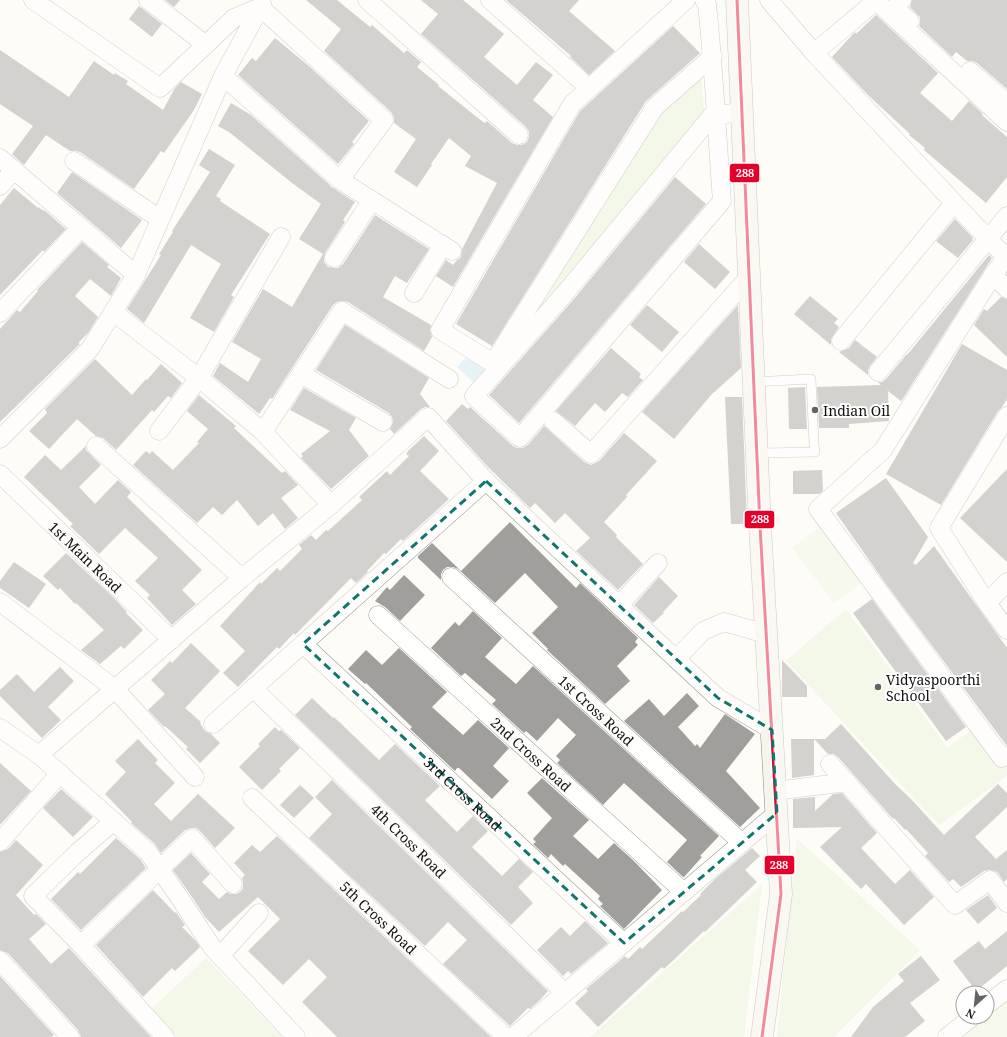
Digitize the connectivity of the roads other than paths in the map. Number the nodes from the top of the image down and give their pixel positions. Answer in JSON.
{"nodes":[{"id":1,"x":33,"y":0,"type":"edge"},
{"id":2,"x":148,"y":0,"type":"edge"},
{"id":3,"x":367,"y":0,"type":"edge"},
{"id":4,"x":490,"y":0,"type":"edge"},
{"id":5,"x":686,"y":0,"type":"edge"},
{"id":6,"x":704,"y":0,"type":"edge"},
{"id":7,"x":737,"y":0,"type":"edge"},
{"id":8,"x":769,"y":0,"type":"edge"},
{"id":9,"x":876,"y":0,"type":"edge"},
{"id":10,"x":902,"y":0,"type":"edge"},
{"id":11,"x":262,"y":3,"type":"edge"},
{"id":12,"x":206,"y":45,"type":"junction"},
{"id":13,"x":814,"y":53,"type":"junction"},
{"id":14,"x":713,"y":56,"type":"junction"},
{"id":15,"x":223,"y":76,"type":"junction"},
{"id":16,"x":580,"y":80,"type":"dead end"},
{"id":17,"x":1007,"y":103,"type":"edge"},
{"id":18,"x":742,"y":109,"type":"junction"},
{"id":19,"x":716,"y":110,"type":"junction"},
{"id":20,"x":1007,"y":122,"type":"edge"},
{"id":21,"x":519,"y":135,"type":"dead end"},
{"id":22,"x":0,"y":158,"type":"edge"},
{"id":23,"x":74,"y":161,"type":"dead end"},
{"id":24,"x":14,"y":170,"type":"junction"},
{"id":25,"x":340,"y":180,"type":"junction"},
{"id":26,"x":0,"y":186,"type":"edge"},
{"id":27,"x":372,"y":200,"type":"junction"},
{"id":28,"x":954,"y":203,"type":"junction"},
{"id":29,"x":1007,"y":216,"type":"edge"},
{"id":30,"x":160,"y":220,"type":"junction"},
{"id":31,"x":81,"y":228,"type":"junction"},
{"id":32,"x":281,"y":238,"type":"dead end"},
{"id":33,"x":988,"y":238,"type":"junction"},
{"id":34,"x":1007,"y":257,"type":"edge"},
{"id":35,"x":334,"y":258,"type":"dead end"},
{"id":36,"x":136,"y":275,"type":"junction"},
{"id":37,"x":993,"y":275,"type":"junction"},
{"id":38,"x":749,"y":277,"type":"junction"},
{"id":39,"x":1007,"y":289,"type":"edge"},
{"id":40,"x":414,"y":293,"type":"dead end"},
{"id":41,"x":113,"y":312,"type":"junction"},
{"id":42,"x":0,"y":313,"type":"edge"},
{"id":43,"x":841,"y":341,"type":"dead end"},
{"id":44,"x":878,"y":372,"type":"dead end"},
{"id":45,"x":301,"y":374,"type":"junction"},
{"id":46,"x":199,"y":378,"type":"junction"},
{"id":47,"x":449,"y":379,"type":"dead end"},
{"id":48,"x":754,"y":382,"type":"junction"},
{"id":49,"x":1007,"y":416,"type":"edge"},
{"id":50,"x":553,"y":421,"type":"dead end"},
{"id":51,"x":383,"y":422,"type":"dead end"},
{"id":52,"x":159,"y":431,"type":"dead end"},
{"id":53,"x":263,"y":432,"type":"junction"},
{"id":54,"x":0,"y":439,"type":"edge"},
{"id":55,"x":96,"y":446,"type":"dead end"},
{"id":56,"x":757,"y":453,"type":"junction"},
{"id":57,"x":0,"y":474,"type":"edge"},
{"id":58,"x":486,"y":481,"type":"junction"},
{"id":59,"x":331,"y":505,"type":"junction"},
{"id":60,"x":658,"y":563,"type":"dead end"},
{"id":61,"x":451,"y":577,"type":"dead end"},
{"id":62,"x":242,"y":578,"type":"junction"},
{"id":63,"x":1007,"y":582,"type":"edge"},
{"id":64,"x":987,"y":603,"type":"junction"},
{"id":65,"x":1,"y":604,"type":"edge"},
{"id":66,"x":619,"y":605,"type":"junction"},
{"id":67,"x":378,"y":615,"type":"dead end"},
{"id":68,"x":1007,"y":630,"type":"edge"},
{"id":69,"x":766,"y":634,"type":"junction"},
{"id":70,"x":172,"y":640,"type":"junction"},
{"id":71,"x":303,"y":644,"type":"junction"},
{"id":72,"x":676,"y":659,"type":"junction"},
{"id":73,"x":253,"y":688,"type":"junction"},
{"id":74,"x":114,"y":689,"type":"junction"},
{"id":75,"x":213,"y":724,"type":"dead end"},
{"id":76,"x":0,"y":728,"type":"edge"},
{"id":77,"x":772,"y":730,"type":"junction"},
{"id":78,"x":39,"y":754,"type":"junction"},
{"id":79,"x":1005,"y":759,"type":"edge"},
{"id":80,"x":830,"y":764,"type":"dead end"},
{"id":81,"x":60,"y":773,"type":"junction"},
{"id":82,"x":195,"y":777,"type":"dead end"},
{"id":83,"x":847,"y":782,"type":"junction"},
{"id":84,"x":775,"y":791,"type":"junction"},
{"id":85,"x":252,"y":798,"type":"dead end"},
{"id":86,"x":777,"y":814,"type":"junction"},
{"id":87,"x":114,"y":821,"type":"junction"},
{"id":88,"x":0,"y":842,"type":"edge"},
{"id":89,"x":742,"y":843,"type":"junction"},
{"id":90,"x":160,"y":870,"type":"junction"},
{"id":91,"x":232,"y":884,"type":"dead end"},
{"id":92,"x":684,"y":892,"type":"junction"},
{"id":93,"x":1007,"y":903,"type":"edge"},
{"id":94,"x":259,"y":913,"type":"dead end"},
{"id":95,"x":624,"y":943,"type":"junction"},
{"id":96,"x":81,"y":945,"type":"junction"},
{"id":97,"x":220,"y":956,"type":"junction"},
{"id":98,"x":0,"y":960,"type":"edge"},
{"id":99,"x":1007,"y":989,"type":"edge"},
{"id":100,"x":565,"y":993,"type":"junction"},
{"id":101,"x":995,"y":999,"type":"edge"},
{"id":102,"x":962,"y":1025,"type":"edge"},
{"id":103,"x":70,"y":1037,"type":"edge"},
{"id":104,"x":165,"y":1037,"type":"edge"},
{"id":105,"x":296,"y":1037,"type":"edge"},
{"id":106,"x":506,"y":1037,"type":"edge"},
{"id":107,"x":513,"y":1037,"type":"edge"},
{"id":108,"x":762,"y":1037,"type":"edge"},
{"id":109,"x":947,"y":1037,"type":"edge"}],
"edges":[{"from":1,"to":12,"type":"street"},
{"from":2,"to":12,"type":"street"},
{"from":3,"to":21,"type":"street"},
{"from":4,"to":16,"type":"street"},
{"from":5,"to":14,"type":"street"},
{"from":6,"to":14,"type":"street"},
{"from":7,"to":18,"type":"main road"},
{"from":8,"to":13,"type":"street"},
{"from":9,"to":13,"type":"street"},
{"from":9,"to":20,"type":"street"},
{"from":10,"to":17,"type":"street"},
{"from":11,"to":12,"type":"street"},
{"from":11,"to":15,"type":"street"},
{"from":11,"to":25,"type":"street"},
{"from":13,"to":28,"type":"street"},
{"from":14,"to":19,"type":"street"},
{"from":15,"to":25,"type":"street"},
{"from":15,"to":30,"type":"street"},
{"from":18,"to":19,"type":"street"},
{"from":18,"to":38,"type":"main road"},
{"from":19,"to":19,"type":"street"},
{"from":22,"to":24,"type":"street"},
{"from":23,"to":30,"type":"street"},
{"from":24,"to":26,"type":"street"},
{"from":24,"to":31,"type":"street"},
{"from":25,"to":27,"type":"street"},
{"from":27,"to":35,"type":"street"},
{"from":27,"to":40,"type":"street"},
{"from":28,"to":33,"type":"street"},
{"from":28,"to":43,"type":"street"},
{"from":29,"to":33,"type":"street"},
{"from":30,"to":36,"type":"street"},
{"from":31,"to":36,"type":"street"},
{"from":31,"to":42,"type":"street"},
{"from":32,"to":46,"type":"street"},
{"from":33,"to":34,"type":"street"},
{"from":33,"to":44,"type":"street"},
{"from":34,"to":37,"type":"street"},
{"from":36,"to":41,"type":"street"},
{"from":37,"to":39,"type":"street"},
{"from":37,"to":79,"type":"street"},
{"from":38,"to":48,"type":"main road"},
{"from":38,"to":50,"type":"street"},
{"from":41,"to":46,"type":"street"},
{"from":41,"to":54,"type":"street"},
{"from":45,"to":47,"type":"street"},
{"from":45,"to":51,"type":"street"},
{"from":45,"to":53,"type":"street"},
{"from":46,"to":52,"type":"street"},
{"from":46,"to":53,"type":"street"},
{"from":48,"to":56,"type":"main road"},
{"from":48,"to":56,"type":"lane"},
{"from":49,"to":64,"type":"street"},
{"from":53,"to":59,"type":"street"},
{"from":55,"to":62,"type":"street"},
{"from":56,"to":69,"type":"main road"},
{"from":57,"to":70,"type":"street","name":"1st Main Road"},
{"from":58,"to":59,"type":"street"},
{"from":58,"to":66,"type":"street"},
{"from":58,"to":71,"type":"street"},
{"from":59,"to":62,"type":"street"},
{"from":60,"to":66,"type":"street"},
{"from":61,"to":89,"type":"street","name":"1st Cross Road"},
{"from":62,"to":70,"type":"street"},
{"from":63,"to":64,"type":"street"},
{"from":64,"to":68,"type":"street"},
{"from":65,"to":74,"type":"street"},
{"from":66,"to":72,"type":"street"},
{"from":67,"to":92,"type":"street","name":"2nd Cross Road"},
{"from":69,"to":72,"type":"street"},
{"from":69,"to":77,"type":"main road"},
{"from":70,"to":74,"type":"street"},
{"from":71,"to":73,"type":"street"},
{"from":71,"to":95,"type":"street","name":"3rd Cross Road"},
{"from":72,"to":77,"type":"street"},
{"from":73,"to":75,"type":"street"},
{"from":73,"to":100,"type":"street","name":"4th Cross Road"},
{"from":74,"to":78,"type":"street"},
{"from":74,"to":82,"type":"street"},
{"from":76,"to":78,"type":"street"},
{"from":77,"to":84,"type":"main road"},
{"from":78,"to":81,"type":"street"},
{"from":80,"to":83,"type":"street"},
{"from":81,"to":87,"type":"street"},
{"from":81,"to":88,"type":"street"},
{"from":83,"to":84,"type":"street"},
{"from":83,"to":93,"type":"street"},
{"from":84,"to":86,"type":"main road"},
{"from":85,"to":106,"type":"street","name":"5th Cross Road"},
{"from":86,"to":89,"type":"street"},
{"from":86,"to":108,"type":"main road"},
{"from":87,"to":90,"type":"street"},
{"from":87,"to":96,"type":"street"},
{"from":89,"to":92,"type":"street"},
{"from":90,"to":91,"type":"street"},
{"from":90,"to":96,"type":"street"},
{"from":90,"to":97,"type":"street"},
{"from":92,"to":95,"type":"street"},
{"from":94,"to":97,"type":"street"},
{"from":95,"to":100,"type":"street"},
{"from":96,"to":104,"type":"street"},
{"from":97,"to":105,"type":"street"},
{"from":98,"to":103,"type":"street"},
{"from":99,"to":101,"type":"street"},
{"from":100,"to":107,"type":"street"},
{"from":102,"to":109,"type":"street"}]}
